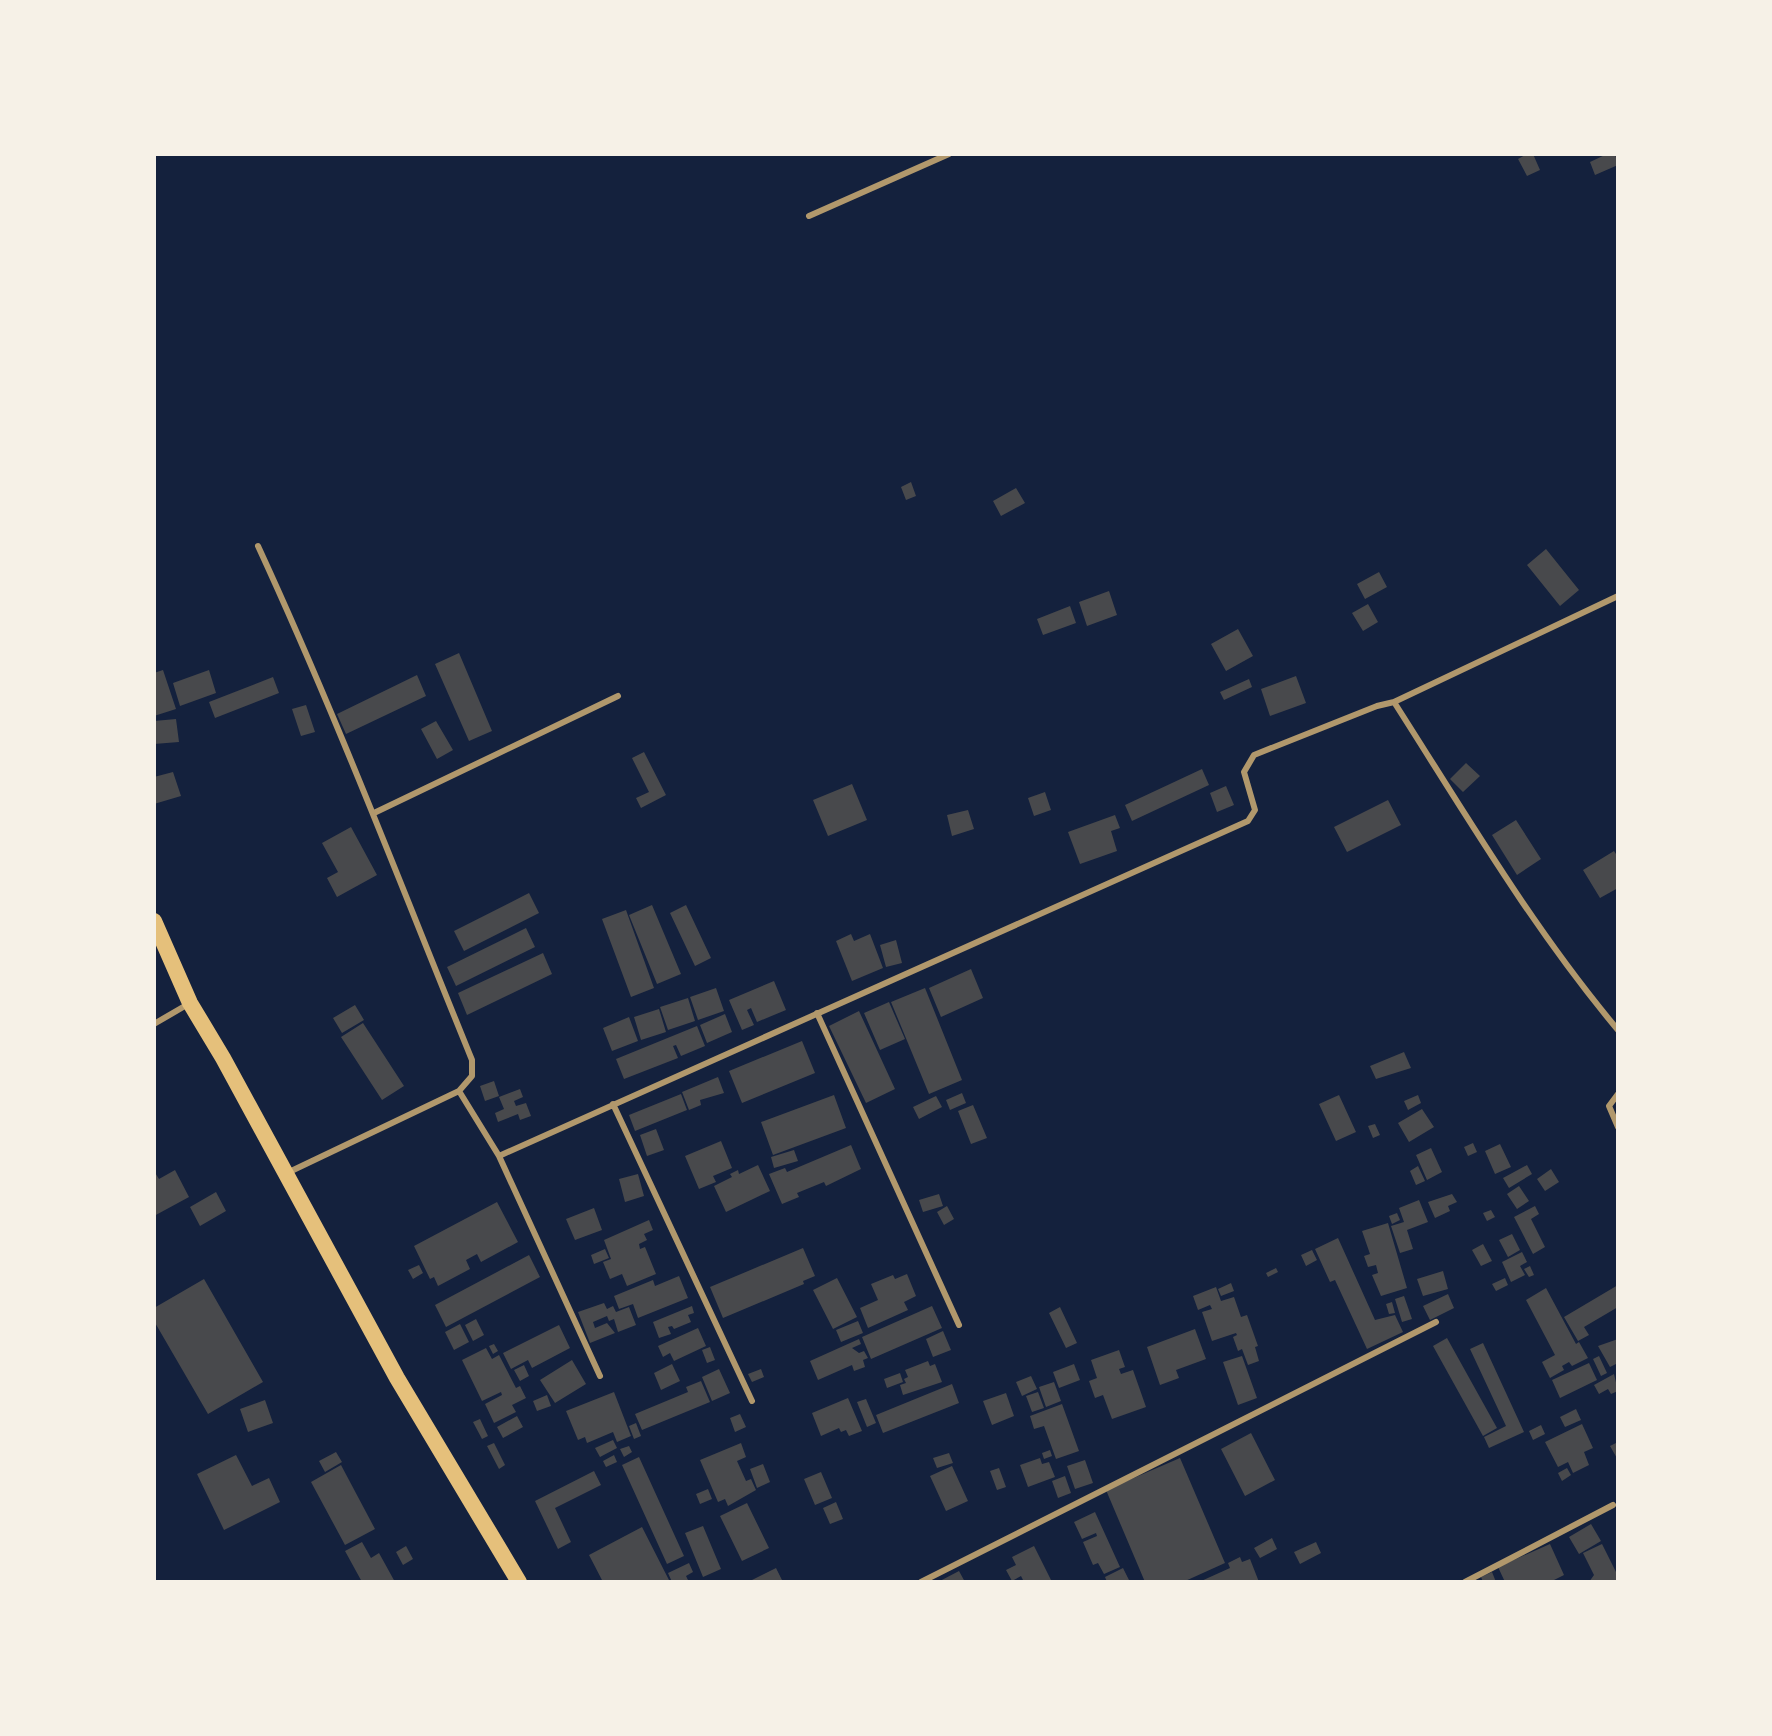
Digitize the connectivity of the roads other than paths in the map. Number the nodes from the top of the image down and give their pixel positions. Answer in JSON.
{"nodes":[{"id":1,"x":949,"y":154,"type":"edge"},
{"id":2,"x":809,"y":216,"type":"dead end"},
{"id":3,"x":258,"y":546,"type":"dead end"},
{"id":4,"x":1617,"y":597,"type":"edge"},
{"id":5,"x":618,"y":696,"type":"dead end"},
{"id":6,"x":1394,"y":702,"type":"junction"},
{"id":7,"x":375,"y":813,"type":"junction"},
{"id":8,"x":154,"y":921,"type":"edge"},
{"id":9,"x":190,"y":1003,"type":"junction"},
{"id":10,"x":817,"y":1013,"type":"junction"},
{"id":11,"x":154,"y":1024,"type":"edge"},
{"id":12,"x":1617,"y":1030,"type":"edge"},
{"id":13,"x":459,"y":1091,"type":"junction"},
{"id":14,"x":1617,"y":1094,"type":"edge"},
{"id":15,"x":613,"y":1104,"type":"junction"},
{"id":16,"x":1617,"y":1127,"type":"edge"},
{"id":17,"x":499,"y":1156,"type":"junction"},
{"id":18,"x":286,"y":1173,"type":"junction"},
{"id":19,"x":1436,"y":1322,"type":"dead end"},
{"id":20,"x":959,"y":1325,"type":"dead end"},
{"id":21,"x":600,"y":1376,"type":"dead end"},
{"id":22,"x":752,"y":1401,"type":"dead end"},
{"id":23,"x":1613,"y":1505,"type":"dead end"},
{"id":24,"x":519,"y":1581,"type":"edge"},
{"id":25,"x":921,"y":1581,"type":"edge"},
{"id":26,"x":1465,"y":1581,"type":"edge"}],
"edges":[{"from":1,"to":2,"type":"street"},
{"from":3,"to":7,"type":"street"},
{"from":4,"to":6,"type":"street"},
{"from":5,"to":7,"type":"street"},
{"from":6,"to":10,"type":"street"},
{"from":6,"to":12,"type":"street"},
{"from":7,"to":13,"type":"street"},
{"from":8,"to":9,"type":"highway"},
{"from":9,"to":11,"type":"street"},
{"from":9,"to":18,"type":"highway"},
{"from":10,"to":15,"type":"street"},
{"from":10,"to":20,"type":"street"},
{"from":13,"to":17,"type":"street"},
{"from":13,"to":18,"type":"street"},
{"from":14,"to":16,"type":"street"},
{"from":15,"to":17,"type":"street"},
{"from":15,"to":22,"type":"street"},
{"from":17,"to":21,"type":"street"},
{"from":18,"to":24,"type":"highway"},
{"from":19,"to":25,"type":"street"},
{"from":23,"to":26,"type":"street"}]}
